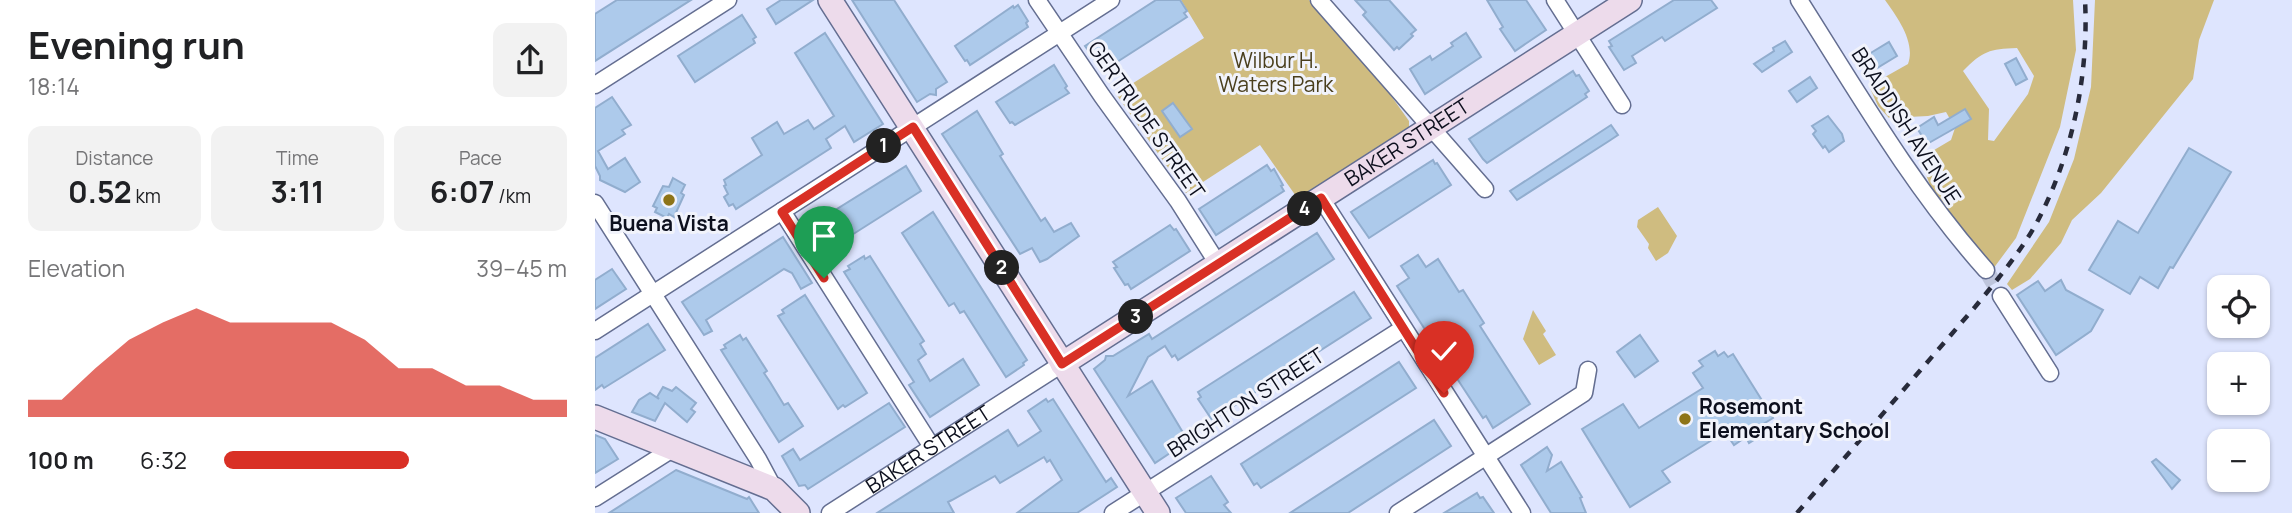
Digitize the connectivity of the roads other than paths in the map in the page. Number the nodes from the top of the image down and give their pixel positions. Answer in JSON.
{"nodes":[{"id":1,"x":728,"y":0,"type":"edge"},
{"id":2,"x":830,"y":0,"type":"edge"},
{"id":3,"x":1037,"y":0,"type":"edge"},
{"id":4,"x":1111,"y":0,"type":"edge"},
{"id":5,"x":1319,"y":0,"type":"edge"},
{"id":6,"x":1555,"y":0,"type":"edge"},
{"id":7,"x":1630,"y":0,"type":"edge"},
{"id":8,"x":1799,"y":0,"type":"edge"},
{"id":9,"x":1059,"y":33,"type":"junction"},
{"id":10,"x":1577,"y":34,"type":"junction"},
{"id":11,"x":595,"y":85,"type":"edge"},
{"id":12,"x":1622,"y":104,"type":"dead end"},
{"id":13,"x":913,"y":127,"type":"junction"},
{"id":14,"x":1430,"y":128,"type":"junction"},
{"id":15,"x":1485,"y":189,"type":"dead end"},
{"id":16,"x":1321,"y":198,"type":"junction"},
{"id":17,"x":595,"y":203,"type":"edge"},
{"id":18,"x":782,"y":212,"type":"junction"},
{"id":19,"x":1218,"y":264,"type":"junction"},
{"id":20,"x":1986,"y":270,"type":"tunnel mouth"},
{"id":21,"x":653,"y":294,"type":"junction"},
{"id":22,"x":2001,"y":296,"type":"tunnel mouth"},
{"id":23,"x":1402,"y":329,"type":"junction"},
{"id":24,"x":595,"y":331,"type":"edge"},
{"id":25,"x":1062,"y":364,"type":"junction"},
{"id":26,"x":1588,"y":370,"type":"dead end"},
{"id":27,"x":2050,"y":373,"type":"dead end"},
{"id":28,"x":595,"y":417,"type":"edge"},
{"id":29,"x":932,"y":447,"type":"junction"},
{"id":30,"x":674,"y":448,"type":"junction"},
{"id":31,"x":1486,"y":457,"type":"junction"},
{"id":32,"x":774,"y":489,"type":"junction"},
{"id":33,"x":1145,"y":493,"type":"junction"},
{"id":34,"x":595,"y":498,"type":"edge"},
{"id":35,"x":798,"y":513,"type":"edge"},
{"id":36,"x":829,"y":513,"type":"edge"},
{"id":37,"x":1113,"y":513,"type":"edge"},
{"id":38,"x":1158,"y":513,"type":"edge"},
{"id":39,"x":1398,"y":513,"type":"edge"},
{"id":40,"x":1522,"y":513,"type":"edge"}],
"edges":[{"from":1,"to":11,"type":"street"},
{"from":2,"to":13,"type":"street"},
{"from":3,"to":9,"type":"street","name":"GERTRUDE STREET"},
{"from":4,"to":9,"type":"street"},
{"from":5,"to":14,"type":"street"},
{"from":6,"to":10,"type":"street"},
{"from":7,"to":10,"type":"street","name":"BAKER STREET"},
{"from":8,"to":20,"type":"street","name":"BRADDISH AVENUE"},
{"from":9,"to":13,"type":"street"},
{"from":9,"to":19,"type":"street","name":"GERTRUDE STREET"},
{"from":10,"to":12,"type":"street"},
{"from":10,"to":14,"type":"street","name":"BAKER STREET"},
{"from":13,"to":18,"type":"street"},
{"from":13,"to":25,"type":"street"},
{"from":14,"to":15,"type":"street"},
{"from":14,"to":16,"type":"street","name":"BAKER STREET"},
{"from":16,"to":19,"type":"street","name":"BAKER STREET"},
{"from":16,"to":23,"type":"street"},
{"from":17,"to":21,"type":"street"},
{"from":18,"to":21,"type":"street"},
{"from":18,"to":29,"type":"street"},
{"from":19,"to":25,"type":"street","name":"BAKER STREET"},
{"from":21,"to":24,"type":"street"},
{"from":21,"to":32,"type":"street"},
{"from":22,"to":27,"type":"street"},
{"from":23,"to":31,"type":"street"},
{"from":23,"to":33,"type":"street","name":"BRIGHTON STREET"},
{"from":25,"to":29,"type":"street","name":"BAKER STREET"},
{"from":25,"to":33,"type":"street"},
{"from":26,"to":31,"type":"street"},
{"from":28,"to":30,"type":"street"},
{"from":29,"to":36,"type":"street","name":"BAKER STREET"},
{"from":30,"to":32,"type":"street"},
{"from":30,"to":34,"type":"street"},
{"from":31,"to":39,"type":"street"},
{"from":31,"to":40,"type":"street"},
{"from":32,"to":35,"type":"street"},
{"from":33,"to":37,"type":"street","name":"BRIGHTON STREET"},
{"from":33,"to":38,"type":"street"}]}
